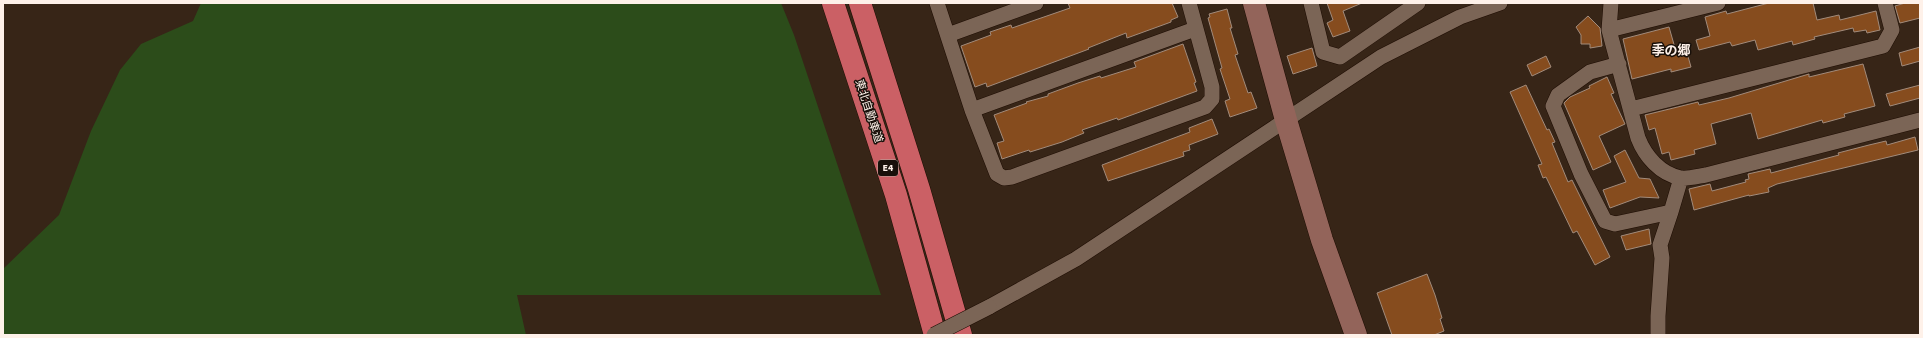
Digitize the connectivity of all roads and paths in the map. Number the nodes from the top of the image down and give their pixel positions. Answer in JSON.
{"nodes":[{"id":1,"x":833,"y":3,"type":"edge"},
{"id":2,"x":860,"y":3,"type":"edge"},
{"id":3,"x":937,"y":3,"type":"edge"},
{"id":4,"x":1036,"y":3,"type":"edge"},
{"id":5,"x":1189,"y":3,"type":"edge"},
{"id":6,"x":1254,"y":3,"type":"edge"},
{"id":7,"x":1311,"y":3,"type":"edge"},
{"id":8,"x":1418,"y":3,"type":"edge"},
{"id":9,"x":1500,"y":3,"type":"edge"},
{"id":10,"x":1610,"y":3,"type":"edge"},
{"id":11,"x":1718,"y":3,"type":"edge"},
{"id":12,"x":1885,"y":3,"type":"edge"},
{"id":13,"x":1195,"y":29,"type":"junction"},
{"id":14,"x":1609,"y":30,"type":"junction"},
{"id":15,"x":948,"y":35,"type":"junction"},
{"id":16,"x":1619,"y":64,"type":"junction"},
{"id":17,"x":1631,"y":109,"type":"junction"},
{"id":18,"x":972,"y":110,"type":"junction"},
{"id":19,"x":1286,"y":120,"type":"junction"},
{"id":20,"x":1920,"y":120,"type":"edge"},
{"id":21,"x":1682,"y":178,"type":"junction"},
{"id":22,"x":1671,"y":212,"type":"junction"},
{"id":23,"x":934,"y":335,"type":"edge"},
{"id":24,"x":961,"y":335,"type":"edge"},
{"id":25,"x":1356,"y":335,"type":"edge"},
{"id":26,"x":1658,"y":335,"type":"edge"}],
"edges":[{"from":1,"to":23,"type":"highway","name":"東北自動車道","number":"E4"},
{"from":2,"to":24,"type":"highway","number":"E4"},
{"from":3,"to":15,"type":"street"},
{"from":4,"to":15,"type":"street"},
{"from":5,"to":13,"type":"street"},
{"from":6,"to":19,"type":"street"},
{"from":7,"to":8,"type":"street"},
{"from":9,"to":19,"type":"street"},
{"from":10,"to":14,"type":"street"},
{"from":11,"to":14,"type":"street"},
{"from":12,"to":17,"type":"street"},
{"from":13,"to":18,"type":"street"},
{"from":13,"to":18,"type":"street"},
{"from":14,"to":16,"type":"street"},
{"from":15,"to":18,"type":"street"},
{"from":16,"to":17,"type":"street"},
{"from":16,"to":22,"type":"street"},
{"from":17,"to":21,"type":"street"},
{"from":19,"to":23,"type":"street","bridge":true},
{"from":19,"to":25,"type":"street"},
{"from":20,"to":21,"type":"street"},
{"from":21,"to":22,"type":"street"},
{"from":22,"to":26,"type":"street"}]}
